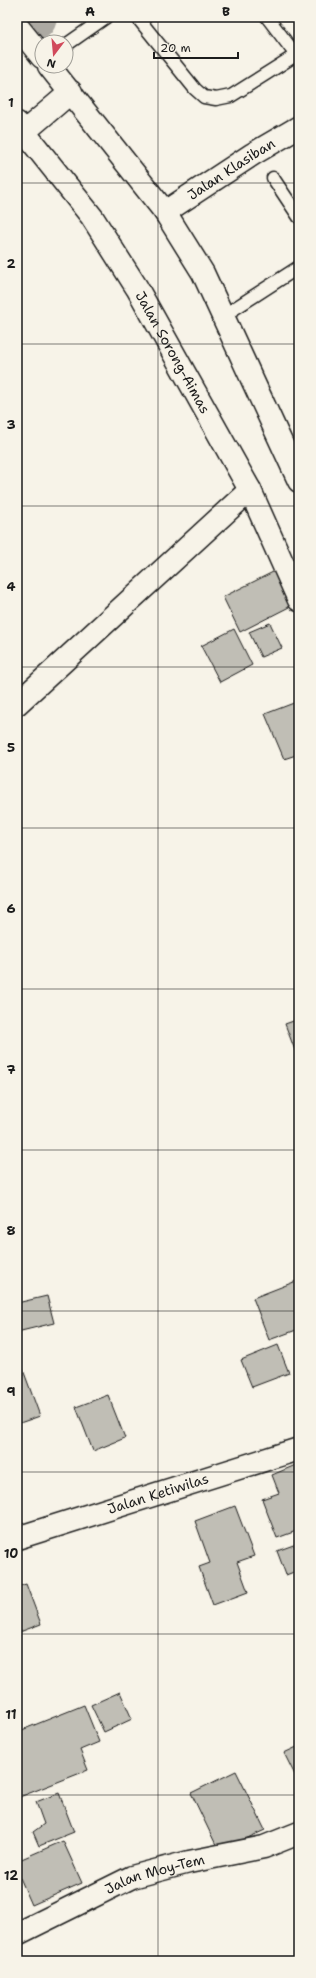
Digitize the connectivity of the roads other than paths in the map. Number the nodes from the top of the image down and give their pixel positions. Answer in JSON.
{"nodes":[{"id":1,"x":106,"y":17,"type":"edge"},
{"id":2,"x":137,"y":17,"type":"edge"},
{"id":3,"x":267,"y":17,"type":"edge"},
{"id":4,"x":17,"y":26,"type":"edge"},
{"id":5,"x":74,"y":39,"type":"edge"},
{"id":6,"x":34,"y":47,"type":"edge"},
{"id":7,"x":297,"y":54,"type":"edge"},
{"id":8,"x":55,"y":74,"type":"edge"},
{"id":9,"x":70,"y":92,"type":"junction"},
{"id":10,"x":299,"y":127,"type":"edge"},
{"id":11,"x":20,"y":128,"type":"edge"},
{"id":12,"x":273,"y":178,"type":"dead end"},
{"id":13,"x":165,"y":212,"type":"junction"},
{"id":14,"x":299,"y":218,"type":"edge"},
{"id":15,"x":299,"y":266,"type":"edge"},
{"id":16,"x":223,"y":316,"type":"junction"},
{"id":17,"x":299,"y":480,"type":"edge"},
{"id":18,"x":250,"y":490,"type":"junction"},
{"id":19,"x":299,"y":600,"type":"edge"},
{"id":20,"x":17,"y":704,"type":"edge"},
{"id":21,"x":299,"y":1449,"type":"edge"},
{"id":22,"x":17,"y":1538,"type":"edge"},
{"id":23,"x":299,"y":1833,"type":"edge"},
{"id":24,"x":17,"y":1934,"type":"edge"}],
"edges":[{"from":1,"to":5,"type":"lane"},
{"from":2,"to":7,"type":"lane"},
{"from":3,"to":7,"type":"lane"},
{"from":4,"to":6,"type":"main road"},
{"from":8,"to":9,"type":"main road"},
{"from":9,"to":11,"type":"main road"},
{"from":9,"to":13,"type":"main road"},
{"from":10,"to":13,"type":"main road","name":"Jalan Klasiban"},
{"from":11,"to":18,"type":"main road","name":"Jalan Sorong-Aimas"},
{"from":12,"to":14,"type":"lane"},
{"from":13,"to":16,"type":"main road"},
{"from":15,"to":16,"type":"lane"},
{"from":16,"to":17,"type":"main road"},
{"from":18,"to":19,"type":"main road","name":"Jalan Sorong-Aimas"},
{"from":18,"to":20,"type":"main road"},
{"from":21,"to":22,"type":"main road","name":"Jalan Ketiwilas"},
{"from":23,"to":24,"type":"main road","name":"Jalan Moy-Tem"}]}
